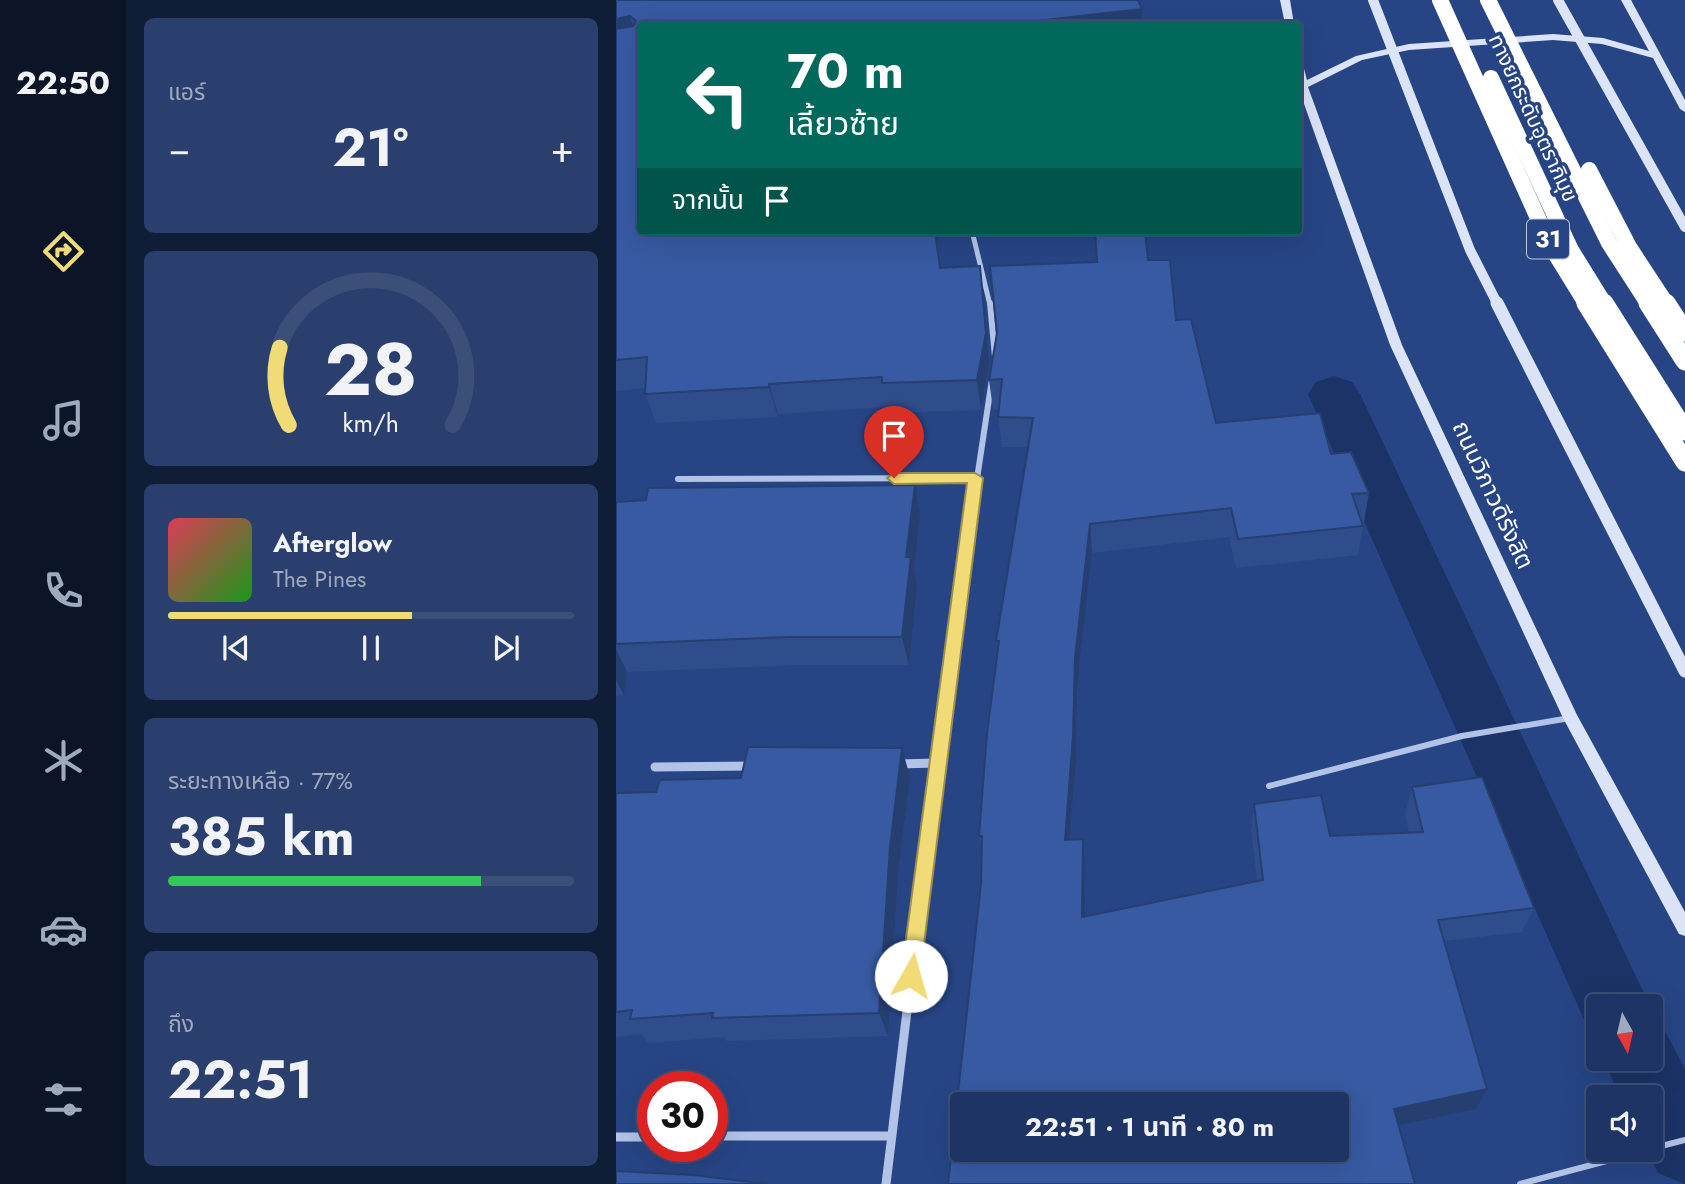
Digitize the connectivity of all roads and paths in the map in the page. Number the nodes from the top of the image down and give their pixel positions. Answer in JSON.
{"nodes":[{"id":1,"x":1285,"y":0,"type":"edge"},
{"id":2,"x":1373,"y":0,"type":"edge"},
{"id":3,"x":1440,"y":0,"type":"edge"},
{"id":4,"x":1455,"y":0,"type":"edge"},
{"id":5,"x":1488,"y":0,"type":"edge"},
{"id":6,"x":1501,"y":0,"type":"edge"},
{"id":7,"x":1558,"y":0,"type":"edge"},
{"id":8,"x":1626,"y":0,"type":"edge"},
{"id":9,"x":1289,"y":21,"type":"edge"},
{"id":10,"x":1655,"y":56,"type":"junction"},
{"id":11,"x":1302,"y":82,"type":"edge"},
{"id":12,"x":1303,"y":86,"type":"junction"},
{"id":13,"x":1685,"y":109,"type":"edge"},
{"id":14,"x":1685,"y":227,"type":"edge"},
{"id":15,"x":973,"y":235,"type":"edge"},
{"id":16,"x":1685,"y":332,"type":"edge"},
{"id":17,"x":1685,"y":361,"type":"edge"},
{"id":18,"x":1685,"y":431,"type":"edge"},
{"id":19,"x":1685,"y":462,"type":"edge"},
{"id":20,"x":975,"y":478,"type":"junction"},
{"id":21,"x":678,"y":479,"type":"dead end"},
{"id":22,"x":1685,"y":671,"type":"edge"},
{"id":23,"x":1571,"y":718,"type":"junction"},
{"id":24,"x":936,"y":763,"type":"junction"},
{"id":25,"x":883,"y":764,"type":"edge"},
{"id":26,"x":762,"y":766,"type":"edge"},
{"id":27,"x":655,"y":767,"type":"dead end"},
{"id":28,"x":1269,"y":786,"type":"dead end"},
{"id":29,"x":1685,"y":928,"type":"edge"},
{"id":30,"x":637,"y":1136,"type":"edge"},
{"id":31,"x":728,"y":1136,"type":"edge"},
{"id":32,"x":891,"y":1136,"type":"junction"},
{"id":33,"x":616,"y":1137,"type":"edge"},
{"id":34,"x":1685,"y":1140,"type":"edge"},
{"id":35,"x":1663,"y":1146,"type":"edge"},
{"id":36,"x":1601,"y":1162,"type":"edge"},
{"id":37,"x":886,"y":1184,"type":"edge"},
{"id":38,"x":1520,"y":1184,"type":"edge"}],
"edges":[{"from":1,"to":9,"type":"main road"},
{"from":2,"to":22,"type":"main road","bridge":true},
{"from":3,"to":19,"type":"highway","number":"31","bridge":true},
{"from":4,"to":18,"type":"highway","name":"ทางยกระดับอุตราภิมุข","number":"31","bridge":true},
{"from":5,"to":17,"type":"highway","number":"31","bridge":true},
{"from":6,"to":16,"type":"highway","name":"ทางยกระดับอุตราภิมุข","bridge":true},
{"from":7,"to":14,"type":"main road","bridge":true},
{"from":8,"to":10,"type":"main road"},
{"from":10,"to":12,"type":"main road"},
{"from":10,"to":13,"type":"main road"},
{"from":11,"to":12,"type":"main road","name":"ถนนวิภาวดีรังสิต"},
{"from":12,"to":23,"type":"main road","name":"ถนนวิภาวดีรังสิต"},
{"from":15,"to":20,"type":"street"},
{"from":20,"to":21,"type":"street"},
{"from":20,"to":24,"type":"street"},
{"from":23,"to":28,"type":"lane"},
{"from":23,"to":29,"type":"main road","name":"ถนนวิภาวดีรังสิต"},
{"from":24,"to":25,"type":"street"},
{"from":24,"to":32,"type":"street"},
{"from":26,"to":27,"type":"street"},
{"from":30,"to":33,"type":"street"},
{"from":31,"to":32,"type":"street"},
{"from":32,"to":37,"type":"street"},
{"from":34,"to":35,"type":"lane"},
{"from":36,"to":38,"type":"lane"}]}
